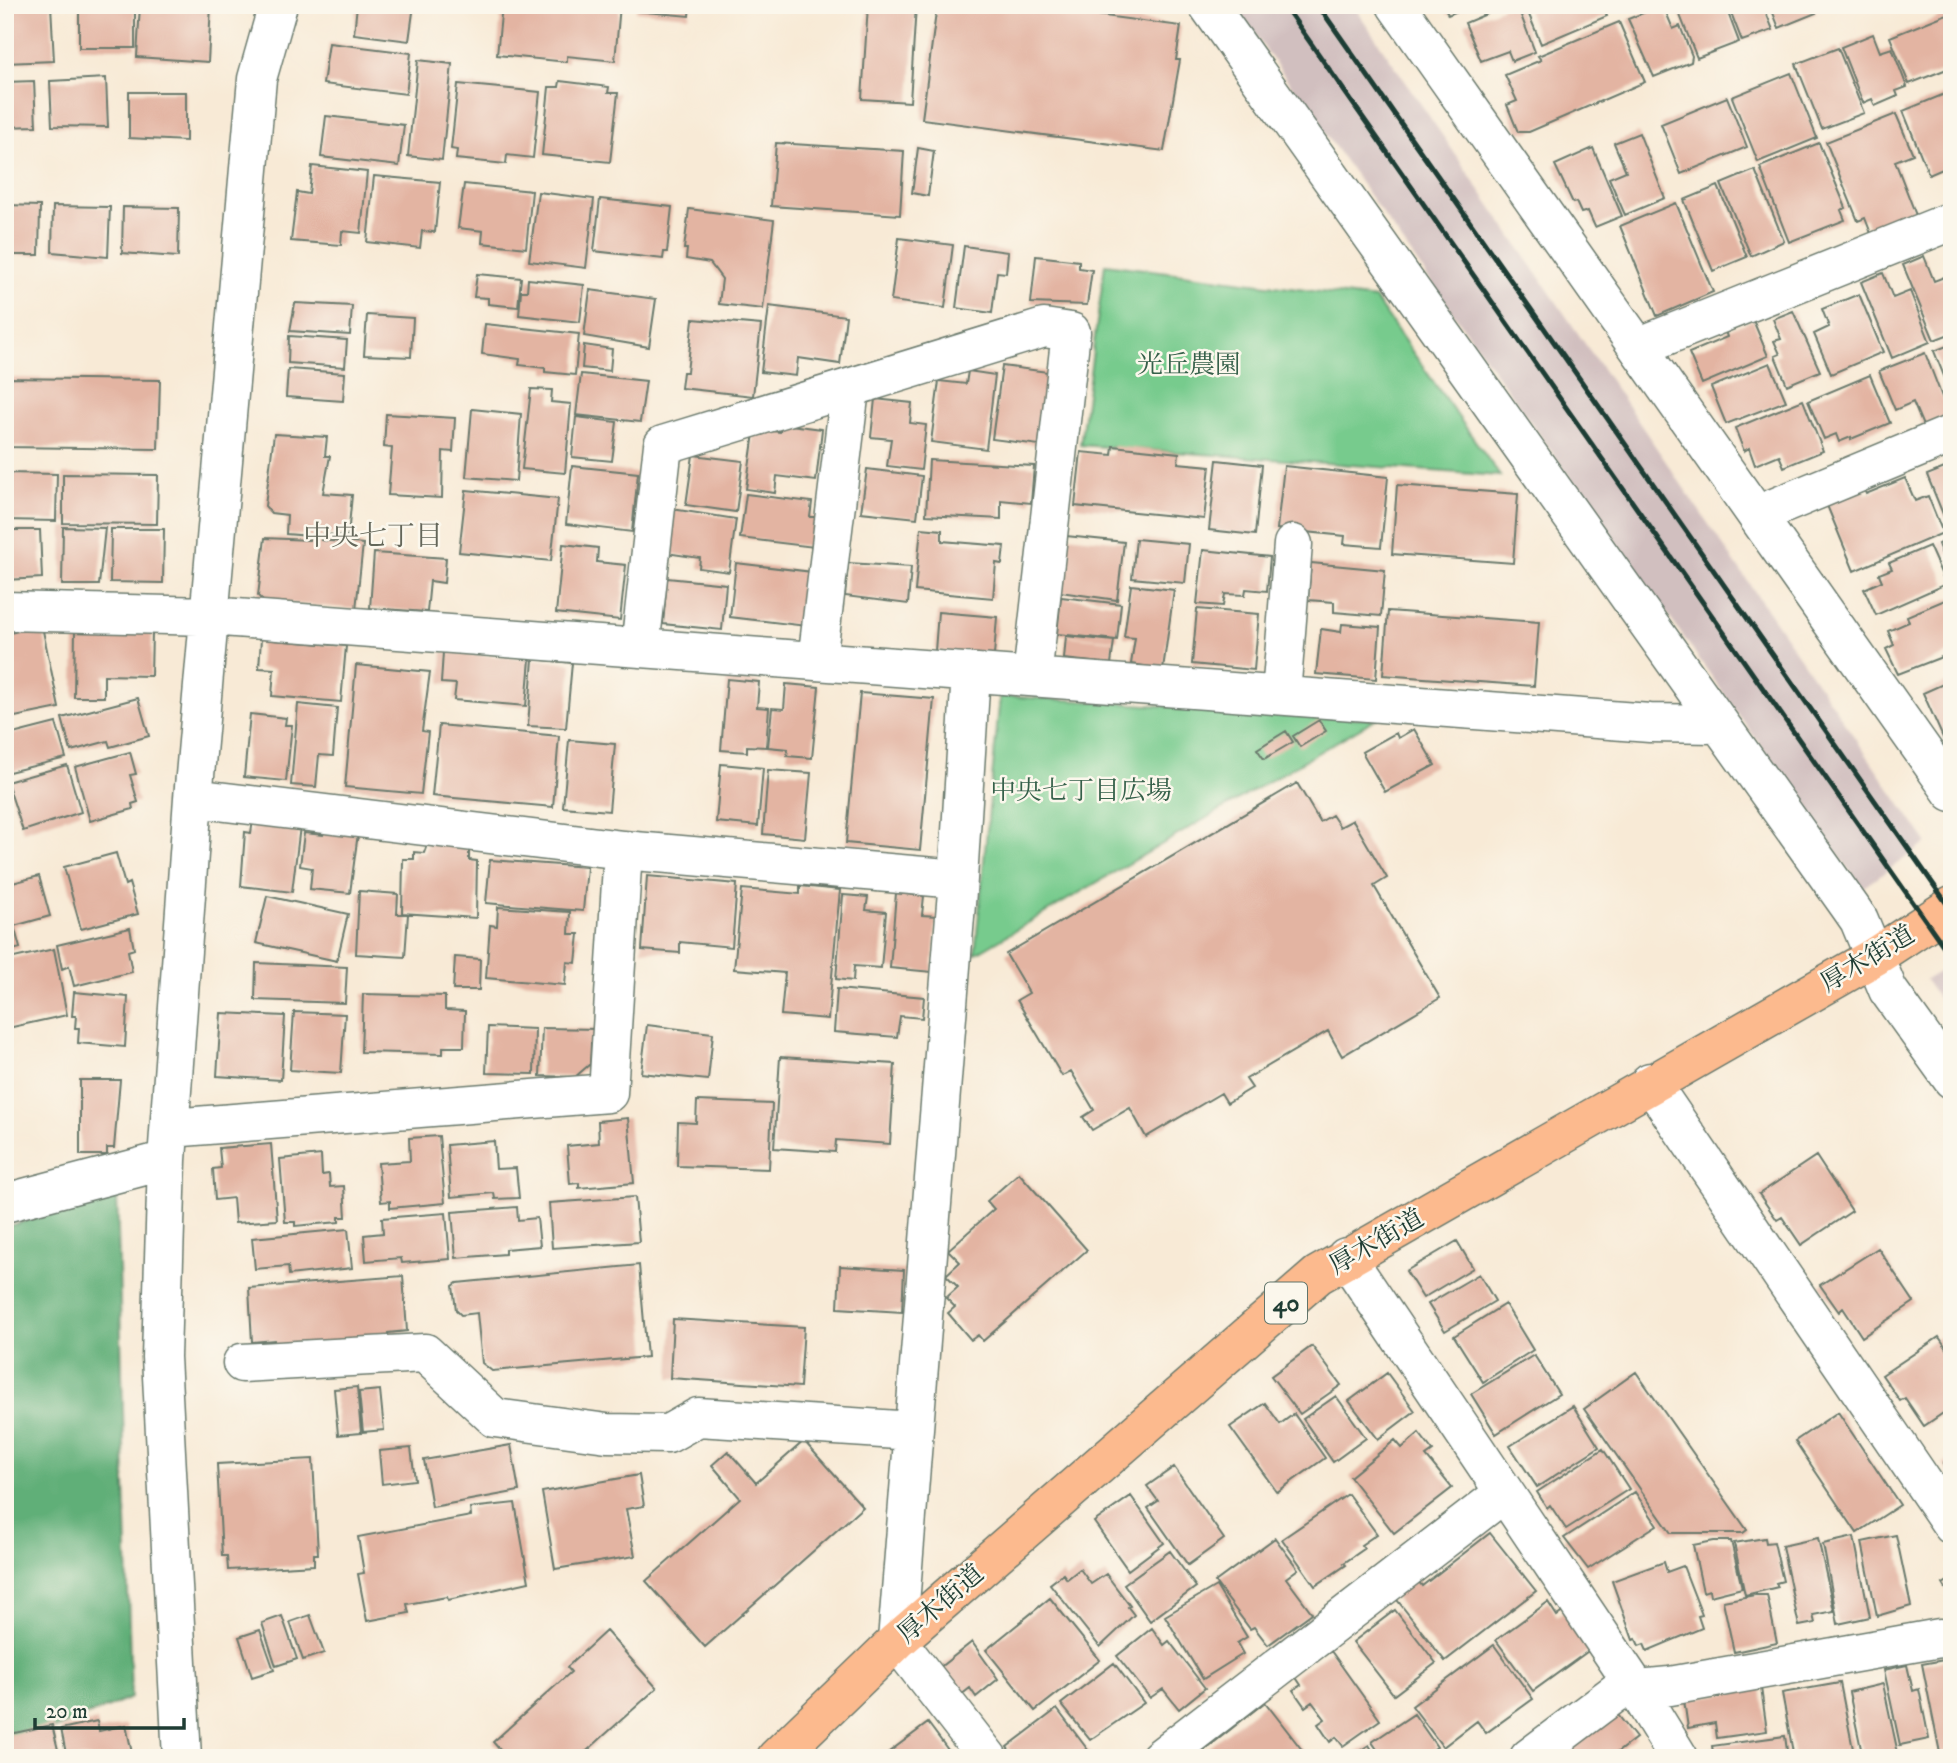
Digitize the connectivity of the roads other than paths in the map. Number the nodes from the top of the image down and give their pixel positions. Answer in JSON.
{"nodes":[{"id":1,"x":278,"y":5,"type":"edge"},
{"id":2,"x":1208,"y":5,"type":"edge"},
{"id":3,"x":1396,"y":5,"type":"edge"},
{"id":4,"x":1952,"y":221,"type":"edge"},
{"id":5,"x":1638,"y":347,"type":"junction"},
{"id":6,"x":849,"y":389,"type":"junction"},
{"id":7,"x":1952,"y":433,"type":"edge"},
{"id":8,"x":1756,"y":515,"type":"junction"},
{"id":9,"x":1293,"y":544,"type":"dead end"},
{"id":10,"x":5,"y":611,"type":"edge"},
{"id":11,"x":209,"y":616,"type":"junction"},
{"id":12,"x":640,"y":648,"type":"junction"},
{"id":13,"x":817,"y":661,"type":"junction"},
{"id":14,"x":971,"y":673,"type":"junction"},
{"id":15,"x":1032,"y":677,"type":"junction"},
{"id":16,"x":1281,"y":695,"type":"junction"},
{"id":17,"x":1717,"y":724,"type":"junction"},
{"id":18,"x":1952,"y":792,"type":"edge"},
{"id":19,"x":193,"y":798,"type":"junction"},
{"id":20,"x":623,"y":850,"type":"junction"},
{"id":21,"x":958,"y":879,"type":"junction"},
{"id":22,"x":1952,"y":906,"type":"edge"},
{"id":23,"x":1874,"y":957,"type":"junction"},
{"id":24,"x":1952,"y":1079,"type":"edge"},
{"id":25,"x":1650,"y":1083,"type":"junction"},
{"id":26,"x":169,"y":1144,"type":"junction"},
{"id":27,"x":5,"y":1203,"type":"edge"},
{"id":28,"x":1346,"y":1257,"type":"junction"},
{"id":29,"x":242,"y":1363,"type":"dead end"},
{"id":30,"x":913,"y":1431,"type":"junction"},
{"id":31,"x":1504,"y":1493,"type":"junction"},
{"id":32,"x":1952,"y":1525,"type":"edge"},
{"id":33,"x":1940,"y":1639,"type":"dead end"},
{"id":34,"x":897,"y":1641,"type":"junction"},
{"id":35,"x":1636,"y":1688,"type":"junction"},
{"id":36,"x":182,"y":1758,"type":"edge"},
{"id":37,"x":776,"y":1758,"type":"edge"},
{"id":38,"x":988,"y":1758,"type":"edge"},
{"id":39,"x":1160,"y":1758,"type":"edge"},
{"id":40,"x":1529,"y":1758,"type":"edge"},
{"id":41,"x":1679,"y":1758,"type":"edge"}],
"edges":[{"from":1,"to":11,"type":"street"},
{"from":2,"to":17,"type":"street"},
{"from":3,"to":5,"type":"street"},
{"from":4,"to":5,"type":"street"},
{"from":5,"to":8,"type":"street"},
{"from":6,"to":12,"type":"street"},
{"from":6,"to":13,"type":"street"},
{"from":6,"to":15,"type":"street"},
{"from":7,"to":8,"type":"street"},
{"from":8,"to":18,"type":"street"},
{"from":9,"to":16,"type":"street"},
{"from":10,"to":11,"type":"street"},
{"from":11,"to":12,"type":"street"},
{"from":11,"to":19,"type":"street"},
{"from":12,"to":13,"type":"street"},
{"from":13,"to":14,"type":"street"},
{"from":14,"to":15,"type":"street"},
{"from":14,"to":21,"type":"street"},
{"from":15,"to":16,"type":"street"},
{"from":16,"to":17,"type":"street"},
{"from":17,"to":23,"type":"street"},
{"from":19,"to":20,"type":"street"},
{"from":19,"to":26,"type":"street"},
{"from":20,"to":21,"type":"street"},
{"from":20,"to":26,"type":"street"},
{"from":21,"to":30,"type":"street"},
{"from":22,"to":23,"type":"main road","name":"厚木街道","number":"40"},
{"from":23,"to":24,"type":"street"},
{"from":23,"to":25,"type":"main road","name":"厚木街道","number":"40"},
{"from":25,"to":28,"type":"main road","name":"厚木街道","number":"40"},
{"from":25,"to":32,"type":"street"},
{"from":26,"to":27,"type":"street"},
{"from":26,"to":36,"type":"street"},
{"from":28,"to":31,"type":"street"},
{"from":28,"to":34,"type":"main road","name":"厚木街道","number":"40"},
{"from":29,"to":30,"type":"street"},
{"from":30,"to":34,"type":"street"},
{"from":31,"to":35,"type":"street"},
{"from":31,"to":39,"type":"street"},
{"from":33,"to":35,"type":"street"},
{"from":34,"to":37,"type":"main road","name":"厚木街道","number":"40"},
{"from":34,"to":38,"type":"street"},
{"from":35,"to":40,"type":"street"},
{"from":35,"to":41,"type":"street"}]}
